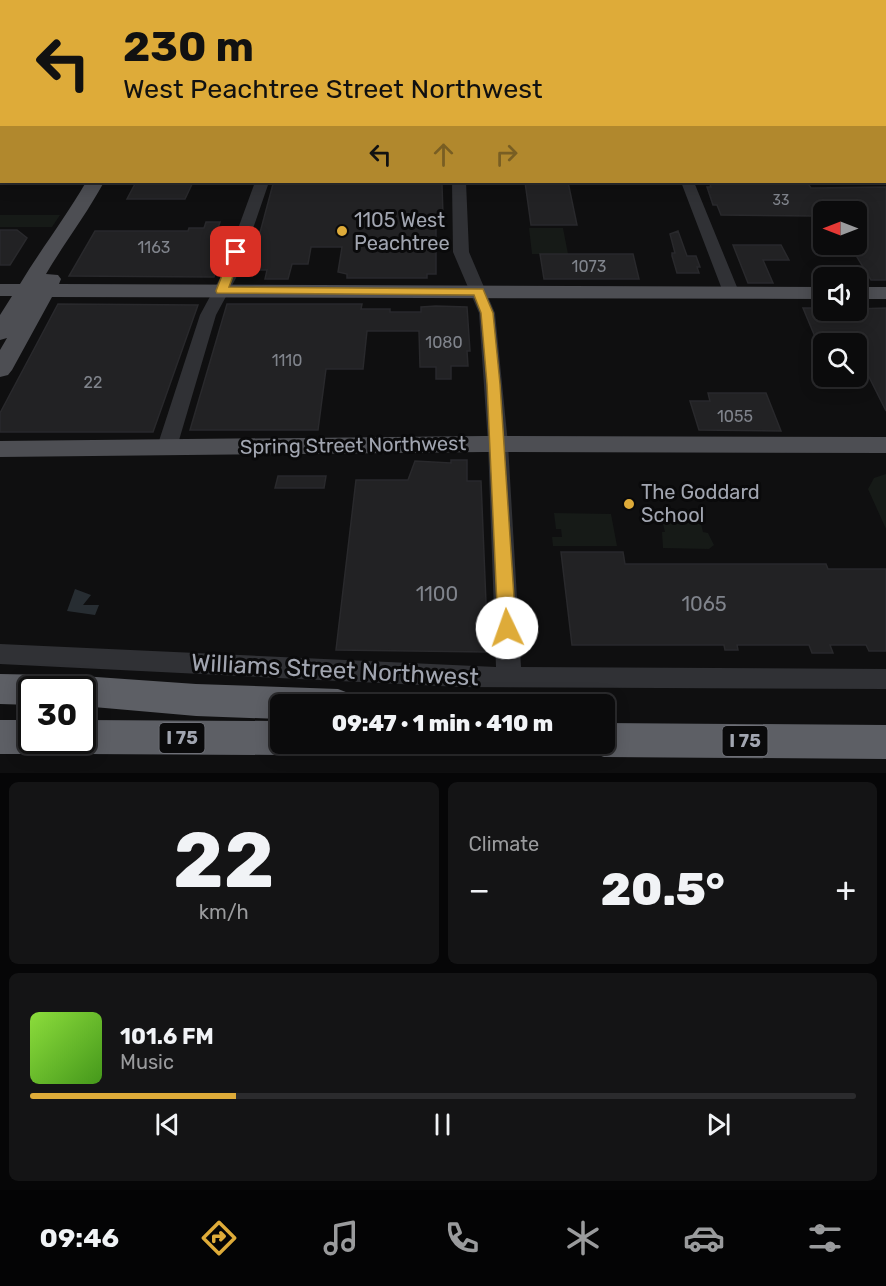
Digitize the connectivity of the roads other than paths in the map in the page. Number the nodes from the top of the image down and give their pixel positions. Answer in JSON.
{"nodes":[{"id":1,"x":94,"y":183,"type":"edge"},
{"id":2,"x":262,"y":183,"type":"edge"},
{"id":3,"x":459,"y":183,"type":"edge"},
{"id":4,"x":687,"y":183,"type":"edge"},
{"id":5,"x":0,"y":290,"type":"edge"},
{"id":6,"x":35,"y":290,"type":"junction"},
{"id":7,"x":222,"y":291,"type":"junction"},
{"id":8,"x":479,"y":291,"type":"junction"},
{"id":9,"x":731,"y":292,"type":"junction"},
{"id":10,"x":813,"y":292,"type":"edge"},
{"id":11,"x":867,"y":293,"type":"edge"},
{"id":12,"x":886,"y":293,"type":"edge"},
{"id":13,"x":0,"y":333,"type":"edge"},
{"id":14,"x":0,"y":370,"type":"edge"},
{"id":15,"x":498,"y":444,"type":"junction"},
{"id":16,"x":886,"y":445,"type":"edge"},
{"id":17,"x":167,"y":447,"type":"junction"},
{"id":18,"x":0,"y":449,"type":"edge"},
{"id":19,"x":0,"y":654,"type":"edge"},
{"id":20,"x":509,"y":678,"type":"junction"},
{"id":21,"x":886,"y":679,"type":"edge"},
{"id":22,"x":0,"y":688,"type":"edge"},
{"id":23,"x":18,"y":689,"type":"edge"},
{"id":24,"x":96,"y":692,"type":"edge"},
{"id":25,"x":270,"y":703,"type":"edge"},
{"id":26,"x":0,"y":737,"type":"edge"},
{"id":27,"x":18,"y":737,"type":"edge"},
{"id":28,"x":96,"y":737,"type":"edge"},
{"id":29,"x":270,"y":738,"type":"edge"},
{"id":30,"x":615,"y":740,"type":"edge"},
{"id":31,"x":886,"y":742,"type":"edge"}],
"edges":[{"from":1,"to":6,"type":"main road"},
{"from":2,"to":7,"type":"street"},
{"from":3,"to":8,"type":"street"},
{"from":4,"to":9,"type":"street"},
{"from":5,"to":6,"type":"main road"},
{"from":6,"to":7,"type":"main road"},
{"from":6,"to":13,"type":"main road"},
{"from":6,"to":14,"type":"main road"},
{"from":7,"to":8,"type":"main road"},
{"from":7,"to":17,"type":"street"},
{"from":8,"to":9,"type":"main road"},
{"from":8,"to":15,"type":"street"},
{"from":9,"to":10,"type":"main road"},
{"from":11,"to":12,"type":"main road"},
{"from":15,"to":16,"type":"main road","name":"Spring Street Northwest"},
{"from":15,"to":17,"type":"main road","name":"Spring Street Northwest"},
{"from":15,"to":20,"type":"street"},
{"from":17,"to":18,"type":"main road","name":"Spring Street Northwest"},
{"from":19,"to":20,"type":"street","name":"Williams Street Northwest"},
{"from":20,"to":21,"type":"street","name":"Williams Street Northwest"},
{"from":22,"to":23,"type":"highway"},
{"from":24,"to":25,"type":"highway"},
{"from":26,"to":27,"type":"highway"},
{"from":28,"to":29,"type":"highway","number":"I 75"},
{"from":30,"to":31,"type":"highway","number":"I 75"}]}
